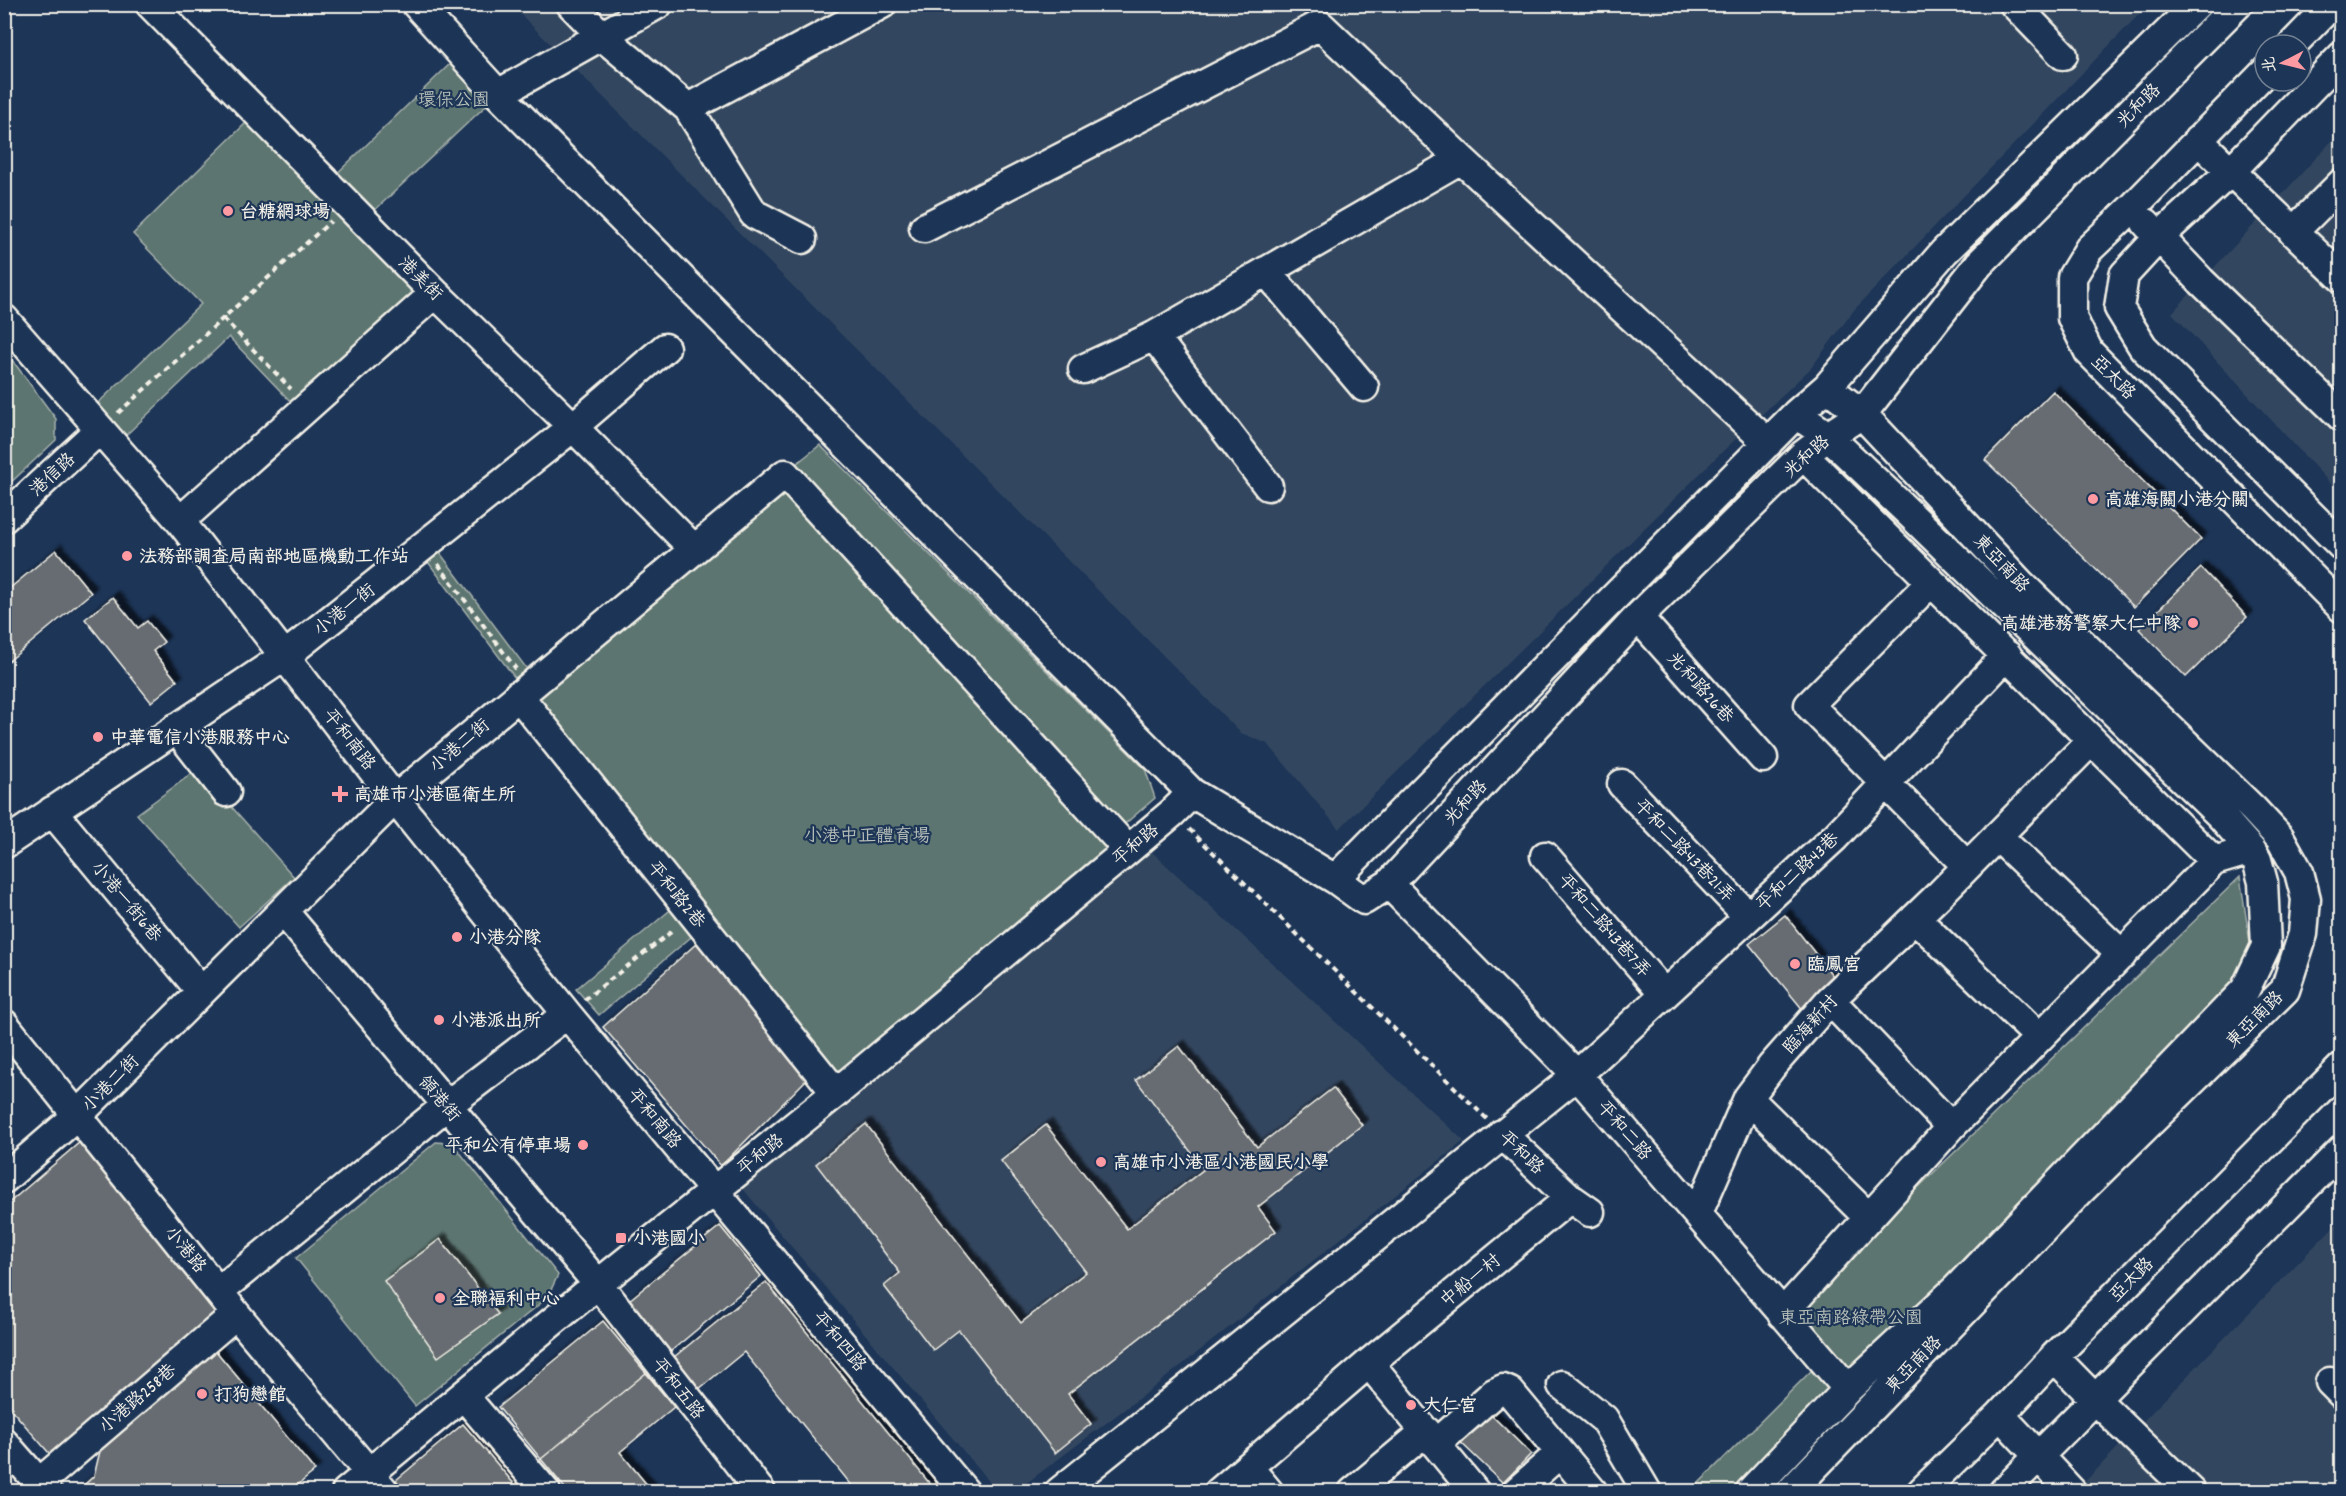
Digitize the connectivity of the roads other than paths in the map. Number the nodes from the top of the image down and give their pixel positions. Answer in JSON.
{"nodes":[{"id":1,"x":150,"y":4,"type":"edge"},
{"id":2,"x":416,"y":4,"type":"edge"},
{"id":3,"x":571,"y":4,"type":"edge"},
{"id":4,"x":658,"y":4,"type":"edge"},
{"id":5,"x":882,"y":4,"type":"edge"},
{"id":6,"x":2014,"y":4,"type":"edge"},
{"id":7,"x":2198,"y":4,"type":"edge"},
{"id":8,"x":2238,"y":4,"type":"edge"},
{"id":9,"x":2332,"y":4,"type":"edge"},
{"id":10,"x":2304,"y":33,"type":"edge"},
{"id":11,"x":602,"y":36,"type":"junction"},
{"id":12,"x":2063,"y":55,"type":"dead end"},
{"id":13,"x":2342,"y":56,"type":"edge"},
{"id":14,"x":2253,"y":84,"type":"edge"},
{"id":15,"x":498,"y":94,"type":"junction"},
{"id":16,"x":688,"y":108,"type":"junction"},
{"id":17,"x":2198,"y":140,"type":"junction"},
{"id":18,"x":1461,"y":159,"type":"junction"},
{"id":19,"x":2231,"y":171,"type":"junction"},
{"id":20,"x":2342,"y":183,"type":"edge"},
{"id":21,"x":2132,"y":208,"type":"junction"},
{"id":22,"x":924,"y":228,"type":"dead end"},
{"id":23,"x":2293,"y":232,"type":"junction"},
{"id":24,"x":2159,"y":237,"type":"junction"},
{"id":25,"x":802,"y":239,"type":"dead end"},
{"id":26,"x":2336,"y":266,"type":"edge"},
{"id":27,"x":1266,"y":271,"type":"junction"},
{"id":28,"x":435,"y":293,"type":"junction"},
{"id":29,"x":4,"y":319,"type":"edge"},
{"id":30,"x":1154,"y":336,"type":"junction"},
{"id":31,"x":665,"y":348,"type":"dead end"},
{"id":32,"x":1083,"y":369,"type":"dead end"},
{"id":33,"x":1364,"y":387,"type":"dead end"},
{"id":34,"x":1827,"y":387,"type":"junction"},
{"id":35,"x":1796,"y":414,"type":"junction"},
{"id":36,"x":1862,"y":414,"type":"junction"},
{"id":37,"x":2342,"y":417,"type":"edge"},
{"id":38,"x":573,"y":427,"type":"junction"},
{"id":39,"x":100,"y":429,"type":"junction"},
{"id":40,"x":1828,"y":436,"type":"junction"},
{"id":41,"x":1768,"y":443,"type":"junction"},
{"id":42,"x":1803,"y":455,"type":"junction"},
{"id":43,"x":1268,"y":486,"type":"dead end"},
{"id":44,"x":4,"y":518,"type":"edge"},
{"id":45,"x":180,"y":521,"type":"junction"},
{"id":46,"x":2342,"y":546,"type":"edge"},
{"id":47,"x":694,"y":549,"type":"junction"},
{"id":48,"x":1931,"y":582,"type":"junction"},
{"id":49,"x":2342,"y":608,"type":"edge"},
{"id":50,"x":1638,"y":617,"type":"junction"},
{"id":51,"x":2007,"y":655,"type":"junction"},
{"id":52,"x":285,"y":656,"type":"junction"},
{"id":53,"x":524,"y":691,"type":"junction"},
{"id":54,"x":176,"y":728,"type":"junction"},
{"id":55,"x":2091,"y":741,"type":"junction"},
{"id":56,"x":1763,"y":758,"type":"dead end"},
{"id":57,"x":1885,"y":783,"type":"junction"},
{"id":58,"x":1622,"y":784,"type":"dead end"},
{"id":59,"x":226,"y":792,"type":"dead end"},
{"id":60,"x":1192,"y":793,"type":"junction"},
{"id":61,"x":395,"y":799,"type":"junction"},
{"id":62,"x":52,"y":811,"type":"junction"},
{"id":63,"x":1998,"y":836,"type":"junction"},
{"id":64,"x":4,"y":844,"type":"edge"},
{"id":65,"x":1128,"y":850,"type":"junction"},
{"id":66,"x":2251,"y":850,"type":"junction"},
{"id":67,"x":1545,"y":856,"type":"dead end"},
{"id":68,"x":2214,"y":861,"type":"junction"},
{"id":69,"x":1967,"y":866,"type":"junction"},
{"id":70,"x":1335,"y":879,"type":"junction"},
{"id":71,"x":1389,"y":884,"type":"junction"},
{"id":72,"x":283,"y":912,"type":"junction"},
{"id":73,"x":1748,"y":916,"type":"junction"},
{"id":74,"x":1915,"y":918,"type":"junction"},
{"id":75,"x":2122,"y":955,"type":"junction"},
{"id":76,"x":201,"y":991,"type":"junction"},
{"id":77,"x":1664,"y":994,"type":"junction"},
{"id":78,"x":1830,"y":1000,"type":"junction"},
{"id":79,"x":567,"y":1014,"type":"junction"},
{"id":80,"x":4,"y":1024,"type":"edge"},
{"id":81,"x":2040,"y":1037,"type":"junction"},
{"id":82,"x":2342,"y":1067,"type":"edge"},
{"id":83,"x":1577,"y":1075,"type":"junction"},
{"id":84,"x":836,"y":1093,"type":"junction"},
{"id":85,"x":1748,"y":1098,"type":"junction"},
{"id":86,"x":446,"y":1106,"type":"junction"},
{"id":87,"x":78,"y":1115,"type":"junction"},
{"id":88,"x":1951,"y":1127,"type":"junction"},
{"id":89,"x":1502,"y":1134,"type":"junction"},
{"id":90,"x":2342,"y":1150,"type":"edge"},
{"id":91,"x":4,"y":1179,"type":"edge"},
{"id":92,"x":715,"y":1190,"type":"junction"},
{"id":93,"x":1580,"y":1205,"type":"joint"},
{"id":94,"x":1698,"y":1214,"type":"junction"},
{"id":95,"x":1868,"y":1217,"type":"junction"},
{"id":96,"x":597,"y":1284,"type":"junction"},
{"id":97,"x":219,"y":1291,"type":"junction"},
{"id":98,"x":236,"y":1314,"type":"junction"},
{"id":99,"x":1782,"y":1314,"type":"junction"},
{"id":100,"x":2054,"y":1356,"type":"junction"},
{"id":101,"x":1369,"y":1363,"type":"junction"},
{"id":102,"x":1562,"y":1385,"type":"dead end"},
{"id":103,"x":1848,"y":1389,"type":"junction"},
{"id":104,"x":464,"y":1396,"type":"junction"},
{"id":105,"x":2095,"y":1399,"type":"junction"},
{"id":106,"x":2000,"y":1415,"type":"junction"},
{"id":107,"x":1431,"y":1438,"type":"junction"},
{"id":108,"x":4,"y":1443,"type":"edge"},
{"id":109,"x":1560,"y":1452,"type":"junction"},
{"id":110,"x":2039,"y":1455,"type":"junction"},
{"id":111,"x":1248,"y":1467,"type":"junction"},
{"id":112,"x":377,"y":1482,"type":"edge"},
{"id":113,"x":43,"y":1487,"type":"edge"},
{"id":114,"x":346,"y":1491,"type":"edge"},
{"id":115,"x":546,"y":1491,"type":"edge"},
{"id":116,"x":761,"y":1491,"type":"edge"},
{"id":117,"x":965,"y":1491,"type":"edge"},
{"id":118,"x":1059,"y":1491,"type":"edge"},
{"id":119,"x":1219,"y":1491,"type":"edge"},
{"id":120,"x":1269,"y":1491,"type":"edge"},
{"id":121,"x":1353,"y":1491,"type":"edge"},
{"id":122,"x":1475,"y":1491,"type":"edge"},
{"id":123,"x":1516,"y":1491,"type":"edge"},
{"id":124,"x":1593,"y":1491,"type":"edge"},
{"id":125,"x":1647,"y":1491,"type":"edge"},
{"id":126,"x":1750,"y":1491,"type":"edge"},
{"id":127,"x":1790,"y":1491,"type":"edge"},
{"id":128,"x":1921,"y":1491,"type":"edge"},
{"id":129,"x":2003,"y":1491,"type":"edge"},
{"id":130,"x":2072,"y":1491,"type":"edge"},
{"id":131,"x":2191,"y":1491,"type":"edge"}],
"edges":[{"from":1,"to":28,"type":"street","name":"港美街"},
{"from":2,"to":15,"type":"street"},
{"from":3,"to":11,"type":"street"},
{"from":4,"to":11,"type":"street"},
{"from":5,"to":16,"type":"street"},
{"from":6,"to":12,"type":"street"},
{"from":7,"to":34,"type":"street","name":"光和路"},
{"from":8,"to":36,"type":"street","name":"光和路"},
{"from":9,"to":10,"type":"street"},
{"from":11,"to":15,"type":"street"},
{"from":11,"to":16,"type":"street"},
{"from":13,"to":19,"type":"street"},
{"from":14,"to":17,"type":"street","name":"亞太路"},
{"from":15,"to":60,"type":"street"},
{"from":16,"to":25,"type":"street"},
{"from":17,"to":19,"type":"street"},
{"from":17,"to":21,"type":"street","name":"亞太路"},
{"from":18,"to":22,"type":"street"},
{"from":18,"to":27,"type":"street"},
{"from":18,"to":41,"type":"street"},
{"from":19,"to":23,"type":"street"},
{"from":19,"to":24,"type":"street"},
{"from":20,"to":23,"type":"street"},
{"from":21,"to":24,"type":"street"},
{"from":21,"to":49,"type":"street","name":"亞太路"},
{"from":23,"to":26,"type":"street"},
{"from":24,"to":37,"type":"street"},
{"from":24,"to":46,"type":"street"},
{"from":27,"to":30,"type":"street"},
{"from":27,"to":33,"type":"street"},
{"from":28,"to":38,"type":"street","name":"港美街"},
{"from":28,"to":45,"type":"street"},
{"from":29,"to":39,"type":"street","name":"平和南路"},
{"from":30,"to":32,"type":"street"},
{"from":30,"to":43,"type":"street"},
{"from":31,"to":38,"type":"street","name":"小港一街"},
{"from":34,"to":35,"type":"street","name":"光和路"},
{"from":34,"to":36,"type":"street","name":"東亞南路"},
{"from":35,"to":40,"type":"street","name":"東亞南路"},
{"from":35,"to":41,"type":"street","name":"光和路"},
{"from":36,"to":40,"type":"street","name":"光和路"},
{"from":36,"to":127,"type":"street","name":"東亞南路"},
{"from":38,"to":47,"type":"street","name":"港美街"},
{"from":38,"to":52,"type":"street","name":"小港一街"},
{"from":39,"to":44,"type":"street","name":"港信路"},
{"from":39,"to":45,"type":"street","name":"平和南路"},
{"from":40,"to":42,"type":"street","name":"光和路"},
{"from":40,"to":66,"type":"street","name":"東亞南路"},
{"from":41,"to":70,"type":"street","name":"光和路"},
{"from":42,"to":48,"type":"street"},
{"from":42,"to":50,"type":"street","name":"光和路"},
{"from":45,"to":52,"type":"street","name":"平和南路"},
{"from":47,"to":53,"type":"street","name":"小港二街"},
{"from":47,"to":65,"type":"street","name":"小港二街"},
{"from":48,"to":51,"type":"street"},
{"from":48,"to":57,"type":"street"},
{"from":50,"to":56,"type":"street","name":"光和路26巷"},
{"from":50,"to":71,"type":"street","name":"光和路"},
{"from":51,"to":55,"type":"street"},
{"from":51,"to":57,"type":"street","name":"平和二路43巷"},
{"from":52,"to":54,"type":"street","name":"小港一街"},
{"from":52,"to":61,"type":"street","name":"平和南路"},
{"from":53,"to":61,"type":"street","name":"小港二街"},
{"from":53,"to":84,"type":"street","name":"平和路2巷"},
{"from":54,"to":59,"type":"street"},
{"from":54,"to":62,"type":"street","name":"小港一街"},
{"from":55,"to":63,"type":"street","name":"臨海新村"},
{"from":55,"to":68,"type":"street"},
{"from":57,"to":69,"type":"street"},
{"from":57,"to":73,"type":"street","name":"平和二路43巷"},
{"from":58,"to":73,"type":"street","name":"平和二路43巷21弄"},
{"from":60,"to":65,"type":"street","name":"平和路"},
{"from":60,"to":70,"type":"street"},
{"from":61,"to":72,"type":"street","name":"小港二街"},
{"from":61,"to":79,"type":"street","name":"平和南路"},
{"from":62,"to":64,"type":"street","name":"小港一街"},
{"from":62,"to":76,"type":"street","name":"小港一街6巷"},
{"from":63,"to":69,"type":"street","name":"臨海新村"},
{"from":63,"to":75,"type":"street"},
{"from":65,"to":84,"type":"street","name":"平和路"},
{"from":66,"to":68,"type":"street"},
{"from":66,"to":103,"type":"street","name":"東亞南路"},
{"from":67,"to":77,"type":"street","name":"平和二路43巷7弄"},
{"from":68,"to":75,"type":"street"},
{"from":69,"to":74,"type":"street","name":"臨海新村"},
{"from":70,"to":71,"type":"street","name":"光和路"},
{"from":71,"to":83,"type":"street","name":"平和二路"},
{"from":72,"to":76,"type":"street","name":"小港二街"},
{"from":72,"to":86,"type":"street","name":"領港街"},
{"from":73,"to":77,"type":"street","name":"平和二路43巷"},
{"from":74,"to":78,"type":"street","name":"臨海新村"},
{"from":74,"to":81,"type":"street"},
{"from":75,"to":81,"type":"street"},
{"from":76,"to":87,"type":"street","name":"小港二街"},
{"from":77,"to":83,"type":"street","name":"平和二路43巷"},
{"from":78,"to":85,"type":"street","name":"臨海新村"},
{"from":78,"to":88,"type":"street"},
{"from":79,"to":86,"type":"street"},
{"from":79,"to":92,"type":"street","name":"平和南路"},
{"from":80,"to":87,"type":"street","name":"小港路"},
{"from":81,"to":88,"type":"street"},
{"from":82,"to":100,"type":"street","name":"亞太路"},
{"from":83,"to":89,"type":"street","name":"平和二路43巷"},
{"from":83,"to":94,"type":"street","name":"平和二路"},
{"from":84,"to":92,"type":"street","name":"平和路"},
{"from":85,"to":94,"type":"street","name":"臨海新村"},
{"from":85,"to":95,"type":"street"},
{"from":86,"to":96,"type":"street","name":"領港街"},
{"from":86,"to":97,"type":"street"},
{"from":87,"to":91,"type":"street","name":"小港二街"},
{"from":87,"to":97,"type":"street","name":"小港路"},
{"from":88,"to":95,"type":"street"},
{"from":89,"to":93,"type":"street","name":"平和路"},
{"from":89,"to":118,"type":"street","name":"平和二路43巷"},
{"from":90,"to":105,"type":"street"},
{"from":92,"to":96,"type":"street","name":"平和路"},
{"from":92,"to":117,"type":"street","name":"平和四路"},
{"from":93,"to":101,"type":"street","name":"中船一村"},
{"from":94,"to":99,"type":"street","name":"平和二路"},
{"from":95,"to":99,"type":"street"},
{"from":96,"to":104,"type":"street","name":"平和路"},
{"from":96,"to":116,"type":"street","name":"平和五路"},
{"from":97,"to":98,"type":"street","name":"小港路"},
{"from":98,"to":112,"type":"street","name":"小港路"},
{"from":98,"to":113,"type":"street","name":"小港路258巷"},
{"from":99,"to":103,"type":"street","name":"平和二路"},
{"from":100,"to":105,"type":"street"},
{"from":100,"to":106,"type":"street","name":"亞太路"},
{"from":101,"to":107,"type":"street"},
{"from":101,"to":111,"type":"street","name":"中船一村"},
{"from":102,"to":125,"type":"street"},
{"from":103,"to":126,"type":"street","name":"東亞南路"},
{"from":104,"to":112,"type":"street","name":"平和路"},
{"from":104,"to":115,"type":"street"},
{"from":105,"to":110,"type":"street"},
{"from":105,"to":131,"type":"street"},
{"from":106,"to":110,"type":"street"},
{"from":106,"to":128,"type":"street","name":"亞太路"},
{"from":107,"to":109,"type":"street"},
{"from":107,"to":121,"type":"street"},
{"from":107,"to":122,"type":"street"},
{"from":108,"to":113,"type":"street"},
{"from":109,"to":123,"type":"street"},
{"from":109,"to":124,"type":"street"},
{"from":110,"to":129,"type":"street"},
{"from":110,"to":130,"type":"street"},
{"from":111,"to":119,"type":"street","name":"中船一村"},
{"from":111,"to":120,"type":"street"},
{"from":112,"to":114,"type":"street","name":"平和路"}]}
